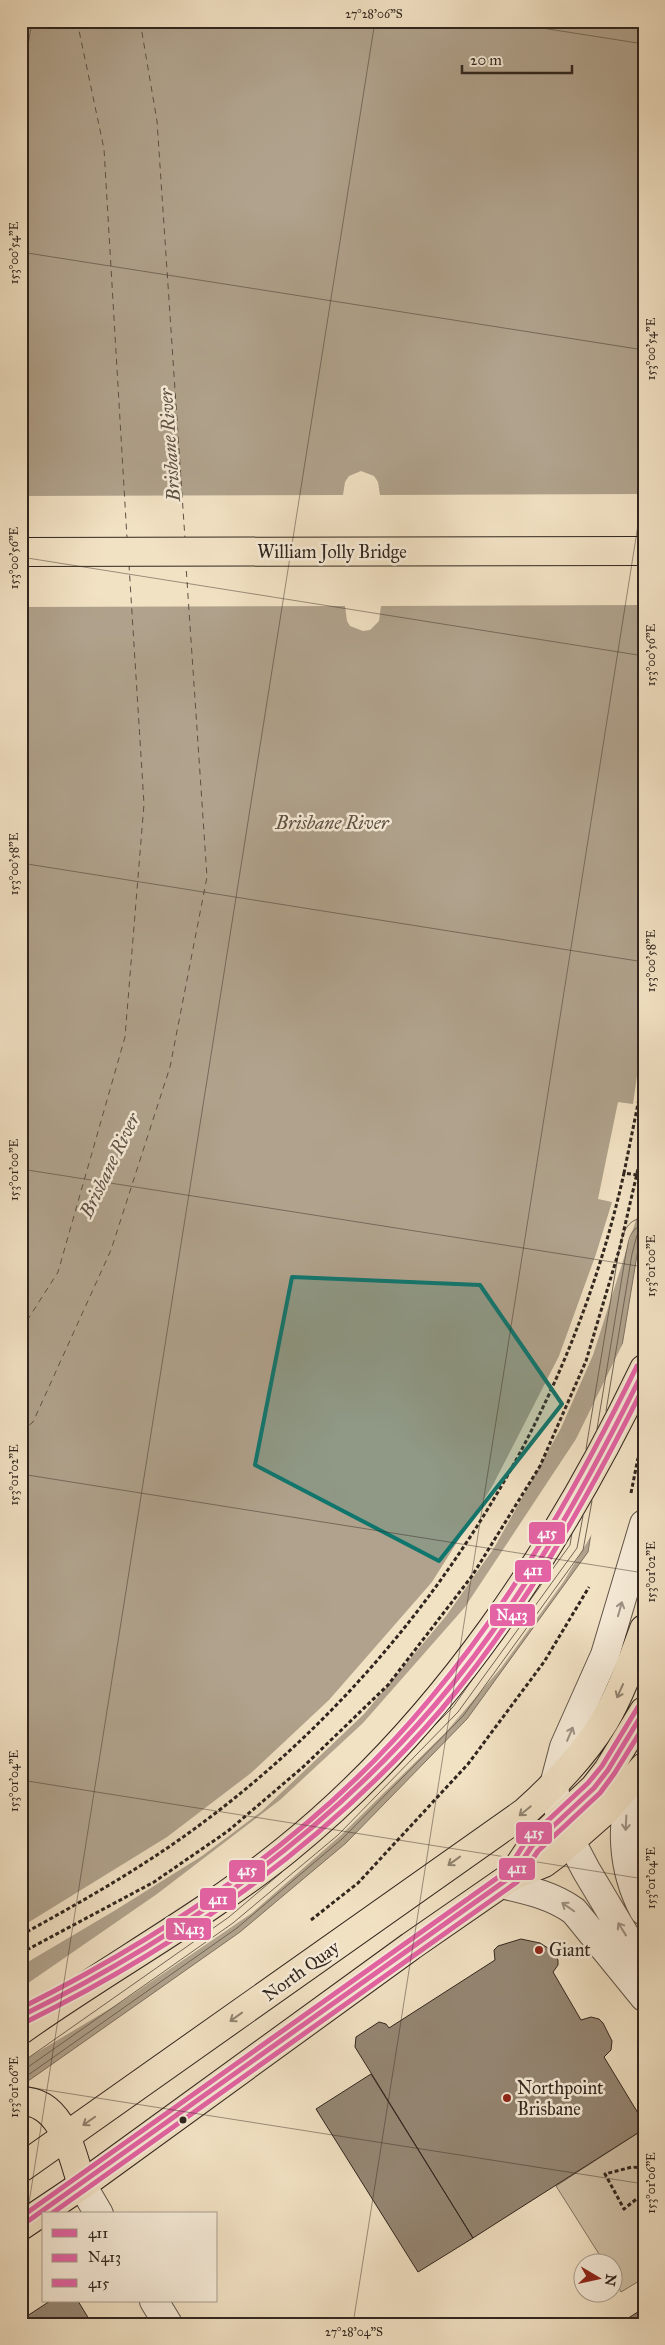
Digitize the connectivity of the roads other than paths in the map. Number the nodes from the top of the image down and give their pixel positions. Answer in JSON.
{"nodes":[{"id":1,"x":644,"y":551,"type":"edge"},
{"id":2,"x":21,"y":552,"type":"edge"},
{"id":3,"x":644,"y":1369,"type":"edge"},
{"id":4,"x":644,"y":1524,"type":"edge"},
{"id":5,"x":644,"y":1629,"type":"edge"},
{"id":6,"x":644,"y":1711,"type":"edge"},
{"id":7,"x":640,"y":1771,"type":"edge"},
{"id":8,"x":554,"y":1785,"type":"junction"},
{"id":9,"x":566,"y":1830,"type":"junction"},
{"id":10,"x":507,"y":1880,"type":"junction"},
{"id":11,"x":644,"y":1911,"type":"edge"},
{"id":12,"x":644,"y":1972,"type":"edge"},
{"id":13,"x":75,"y":1991,"type":"junction"},
{"id":14,"x":644,"y":1997,"type":"edge"},
{"id":15,"x":21,"y":2016,"type":"edge"},
{"id":16,"x":21,"y":2030,"type":"edge"},
{"id":17,"x":21,"y":2101,"type":"edge"},
{"id":18,"x":66,"y":2137,"type":"junction"},
{"id":19,"x":21,"y":2168,"type":"edge"},
{"id":20,"x":82,"y":2185,"type":"junction"},
{"id":21,"x":98,"y":2212,"type":"edge"},
{"id":22,"x":21,"y":2226,"type":"edge"},
{"id":23,"x":155,"y":2302,"type":"edge"},
{"id":24,"x":168,"y":2324,"type":"edge"}],
"edges":[{"from":1,"to":2,"type":"main road","name":"William Jolly Bridge"},
{"from":3,"to":13,"type":"main road"},
{"from":8,"to":4,"type":"street","one_way":true},
{"from":5,"to":8,"type":"main road","name":"North Quay","one_way":true},
{"from":6,"to":9,"type":"main road"},
{"from":7,"to":9,"type":"main road"},
{"from":7,"to":11,"type":"street","one_way":true},
{"from":8,"to":9,"type":"street"},
{"from":8,"to":18,"type":"main road","name":"North Quay","one_way":true},
{"from":9,"to":10,"type":"main road"},
{"from":12,"to":9,"type":"street","one_way":true},
{"from":14,"to":10,"type":"street","one_way":true},
{"from":10,"to":20,"type":"main road"},
{"from":13,"to":15,"type":"main road"},
{"from":13,"to":16,"type":"main road"},
{"from":17,"to":18,"type":"main road"},
{"from":18,"to":19,"type":"main road","name":"North Quay"},
{"from":18,"to":20,"type":"main road"},
{"from":20,"to":21,"type":"street"},
{"from":20,"to":22,"type":"main road"},
{"from":23,"to":24,"type":"street"}]}
